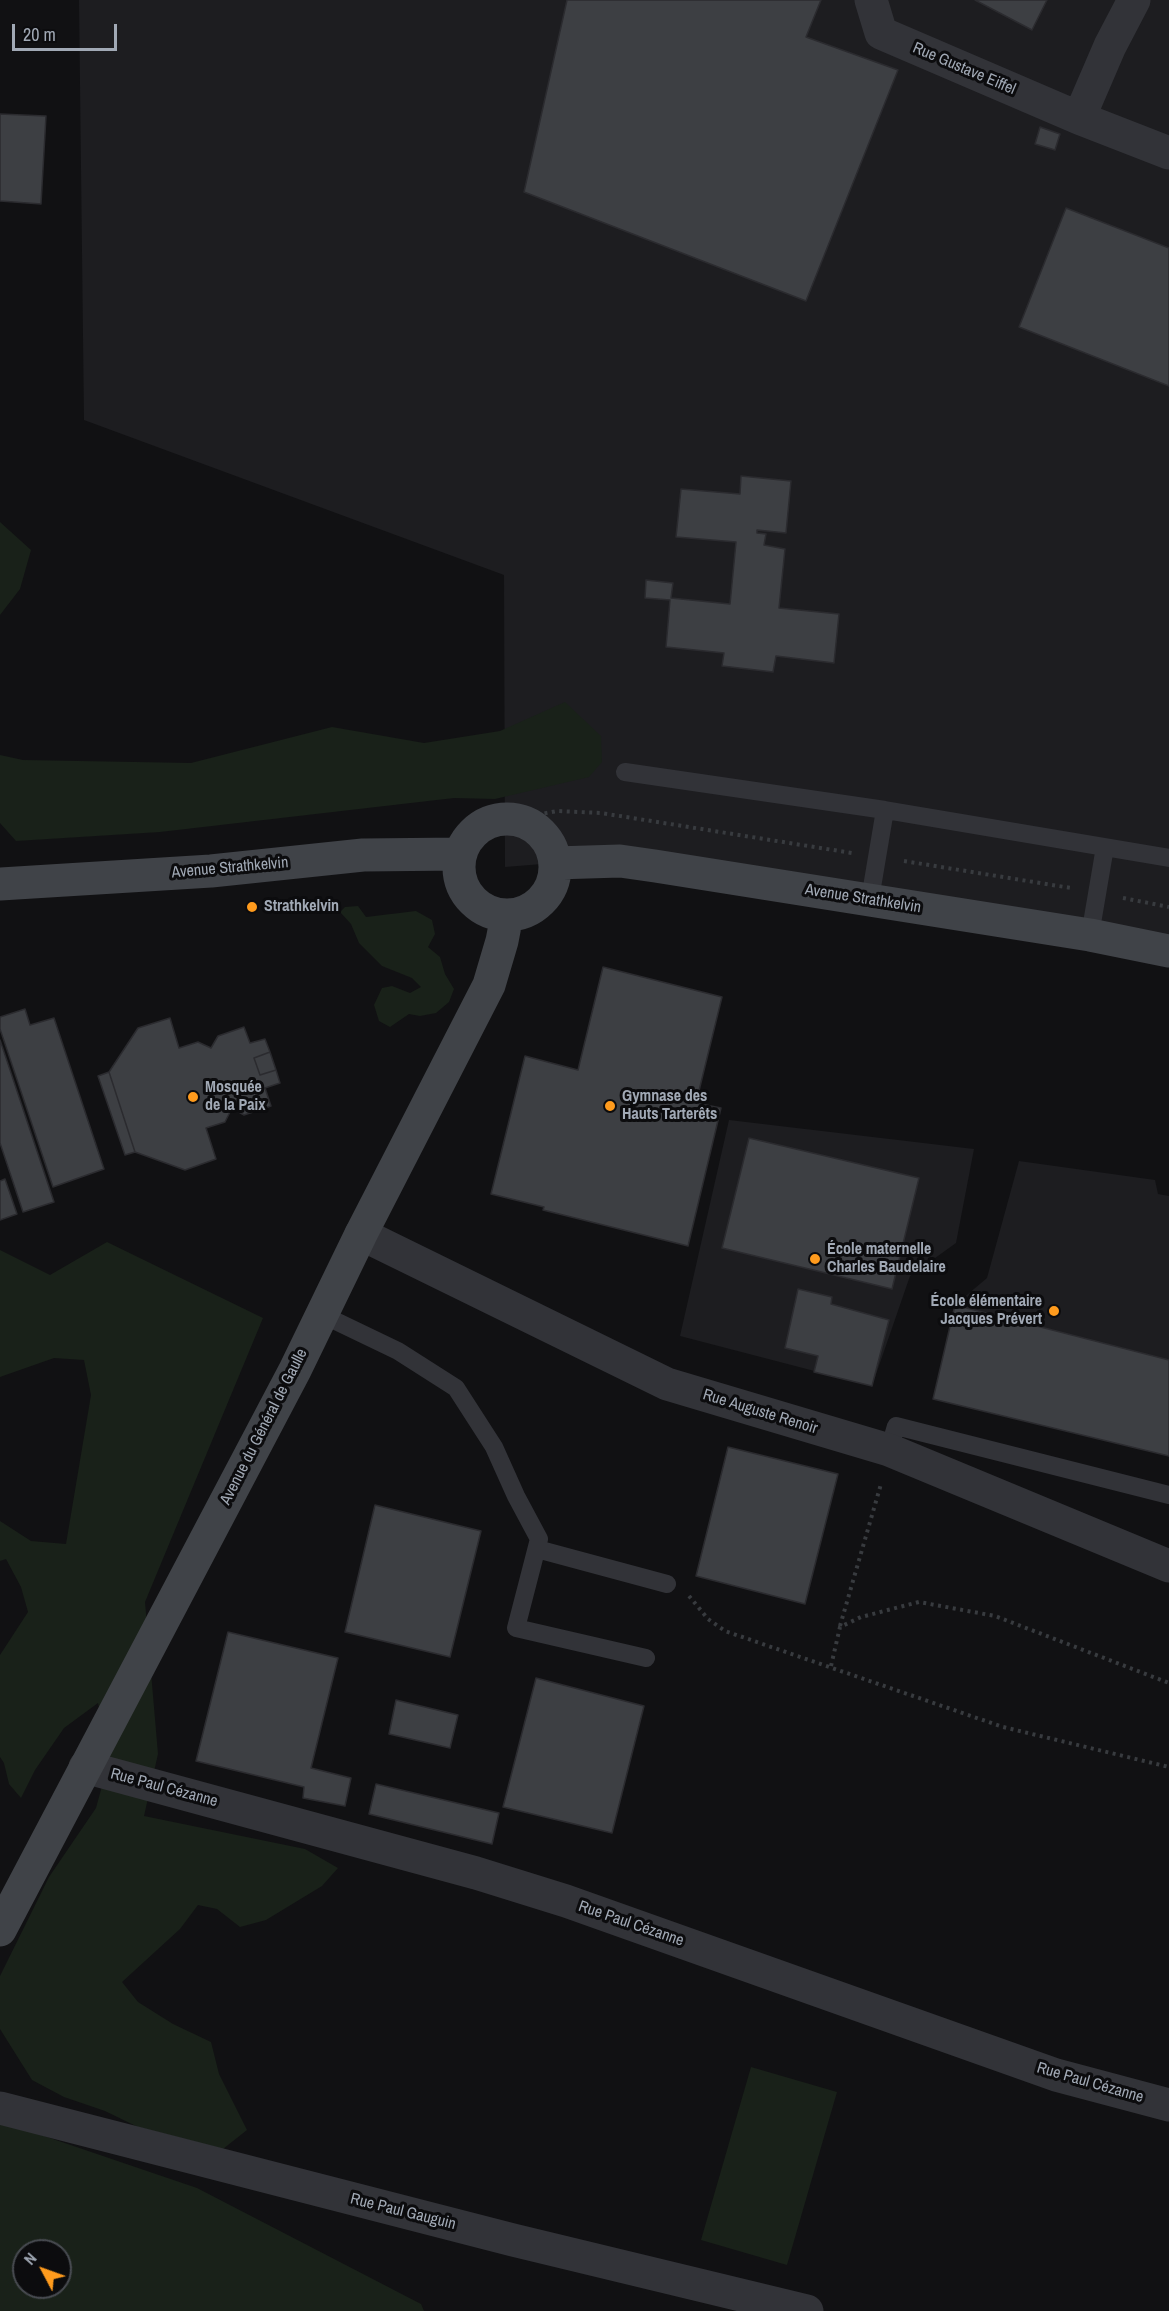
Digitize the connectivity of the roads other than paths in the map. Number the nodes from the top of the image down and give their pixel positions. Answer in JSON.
{"nodes":[{"id":1,"x":871,"y":0,"type":"edge"},
{"id":2,"x":1134,"y":0,"type":"edge"},
{"id":3,"x":1079,"y":118,"type":"junction"},
{"id":4,"x":1169,"y":153,"type":"edge"},
{"id":5,"x":625,"y":772,"type":"dead end"},
{"id":6,"x":885,"y":810,"type":"junction"},
{"id":7,"x":1105,"y":847,"type":"junction"},
{"id":8,"x":460,"y":854,"type":"junction"},
{"id":9,"x":1169,"y":858,"type":"edge"},
{"id":10,"x":555,"y":863,"type":"junction"},
{"id":11,"x":0,"y":884,"type":"edge"},
{"id":12,"x":870,"y":899,"type":"junction"},
{"id":13,"x":507,"y":915,"type":"junction"},
{"id":14,"x":1090,"y":935,"type":"junction"},
{"id":15,"x":1169,"y":951,"type":"edge"},
{"id":16,"x":361,"y":1234,"type":"junction"},
{"id":17,"x":321,"y":1314,"type":"junction"},
{"id":18,"x":889,"y":1450,"type":"junction"},
{"id":19,"x":1169,"y":1495,"type":"edge"},
{"id":20,"x":537,"y":1549,"type":"junction"},
{"id":21,"x":1169,"y":1566,"type":"edge"},
{"id":22,"x":668,"y":1584,"type":"road end"},
{"id":23,"x":646,"y":1658,"type":"dead end"},
{"id":24,"x":85,"y":1767,"type":"junction"},
{"id":25,"x":0,"y":1930,"type":"edge"},
{"id":26,"x":1169,"y":2105,"type":"edge"},
{"id":27,"x":0,"y":2108,"type":"edge"},
{"id":28,"x":807,"y":2311,"type":"edge"}],
"edges":[{"from":1,"to":3,"type":"street","name":"Rue Gustave Eiffel"},
{"from":2,"to":3,"type":"street"},
{"from":3,"to":4,"type":"street","name":"Rue Gustave Eiffel"},
{"from":5,"to":6,"type":"lane"},
{"from":6,"to":7,"type":"lane"},
{"from":6,"to":12,"type":"lane"},
{"from":7,"to":9,"type":"lane"},
{"from":7,"to":14,"type":"lane"},
{"from":8,"to":10,"type":"street"},
{"from":8,"to":11,"type":"street","name":"Avenue Strathkelvin"},
{"from":8,"to":13,"type":"street"},
{"from":10,"to":12,"type":"street","name":"Avenue Strathkelvin"},
{"from":10,"to":13,"type":"street"},
{"from":12,"to":14,"type":"street","name":"Avenue Strathkelvin"},
{"from":13,"to":16,"type":"street","name":"Avenue du Général de Gaulle"},
{"from":14,"to":15,"type":"street","name":"Avenue Strathkelvin"},
{"from":16,"to":17,"type":"street","name":"Avenue du Général de Gaulle"},
{"from":16,"to":18,"type":"street","name":"Rue Auguste Renoir"},
{"from":17,"to":20,"type":"lane"},
{"from":17,"to":24,"type":"street","name":"Avenue du Général de Gaulle"},
{"from":18,"to":19,"type":"lane"},
{"from":18,"to":21,"type":"street","name":"Rue Auguste Renoir"},
{"from":20,"to":22,"type":"lane"},
{"from":20,"to":23,"type":"lane"},
{"from":24,"to":25,"type":"street","name":"Avenue du Général de Gaulle"},
{"from":24,"to":26,"type":"street","name":"Rue Paul Cézanne"},
{"from":27,"to":28,"type":"street","name":"Rue Paul Gauguin"}]}
